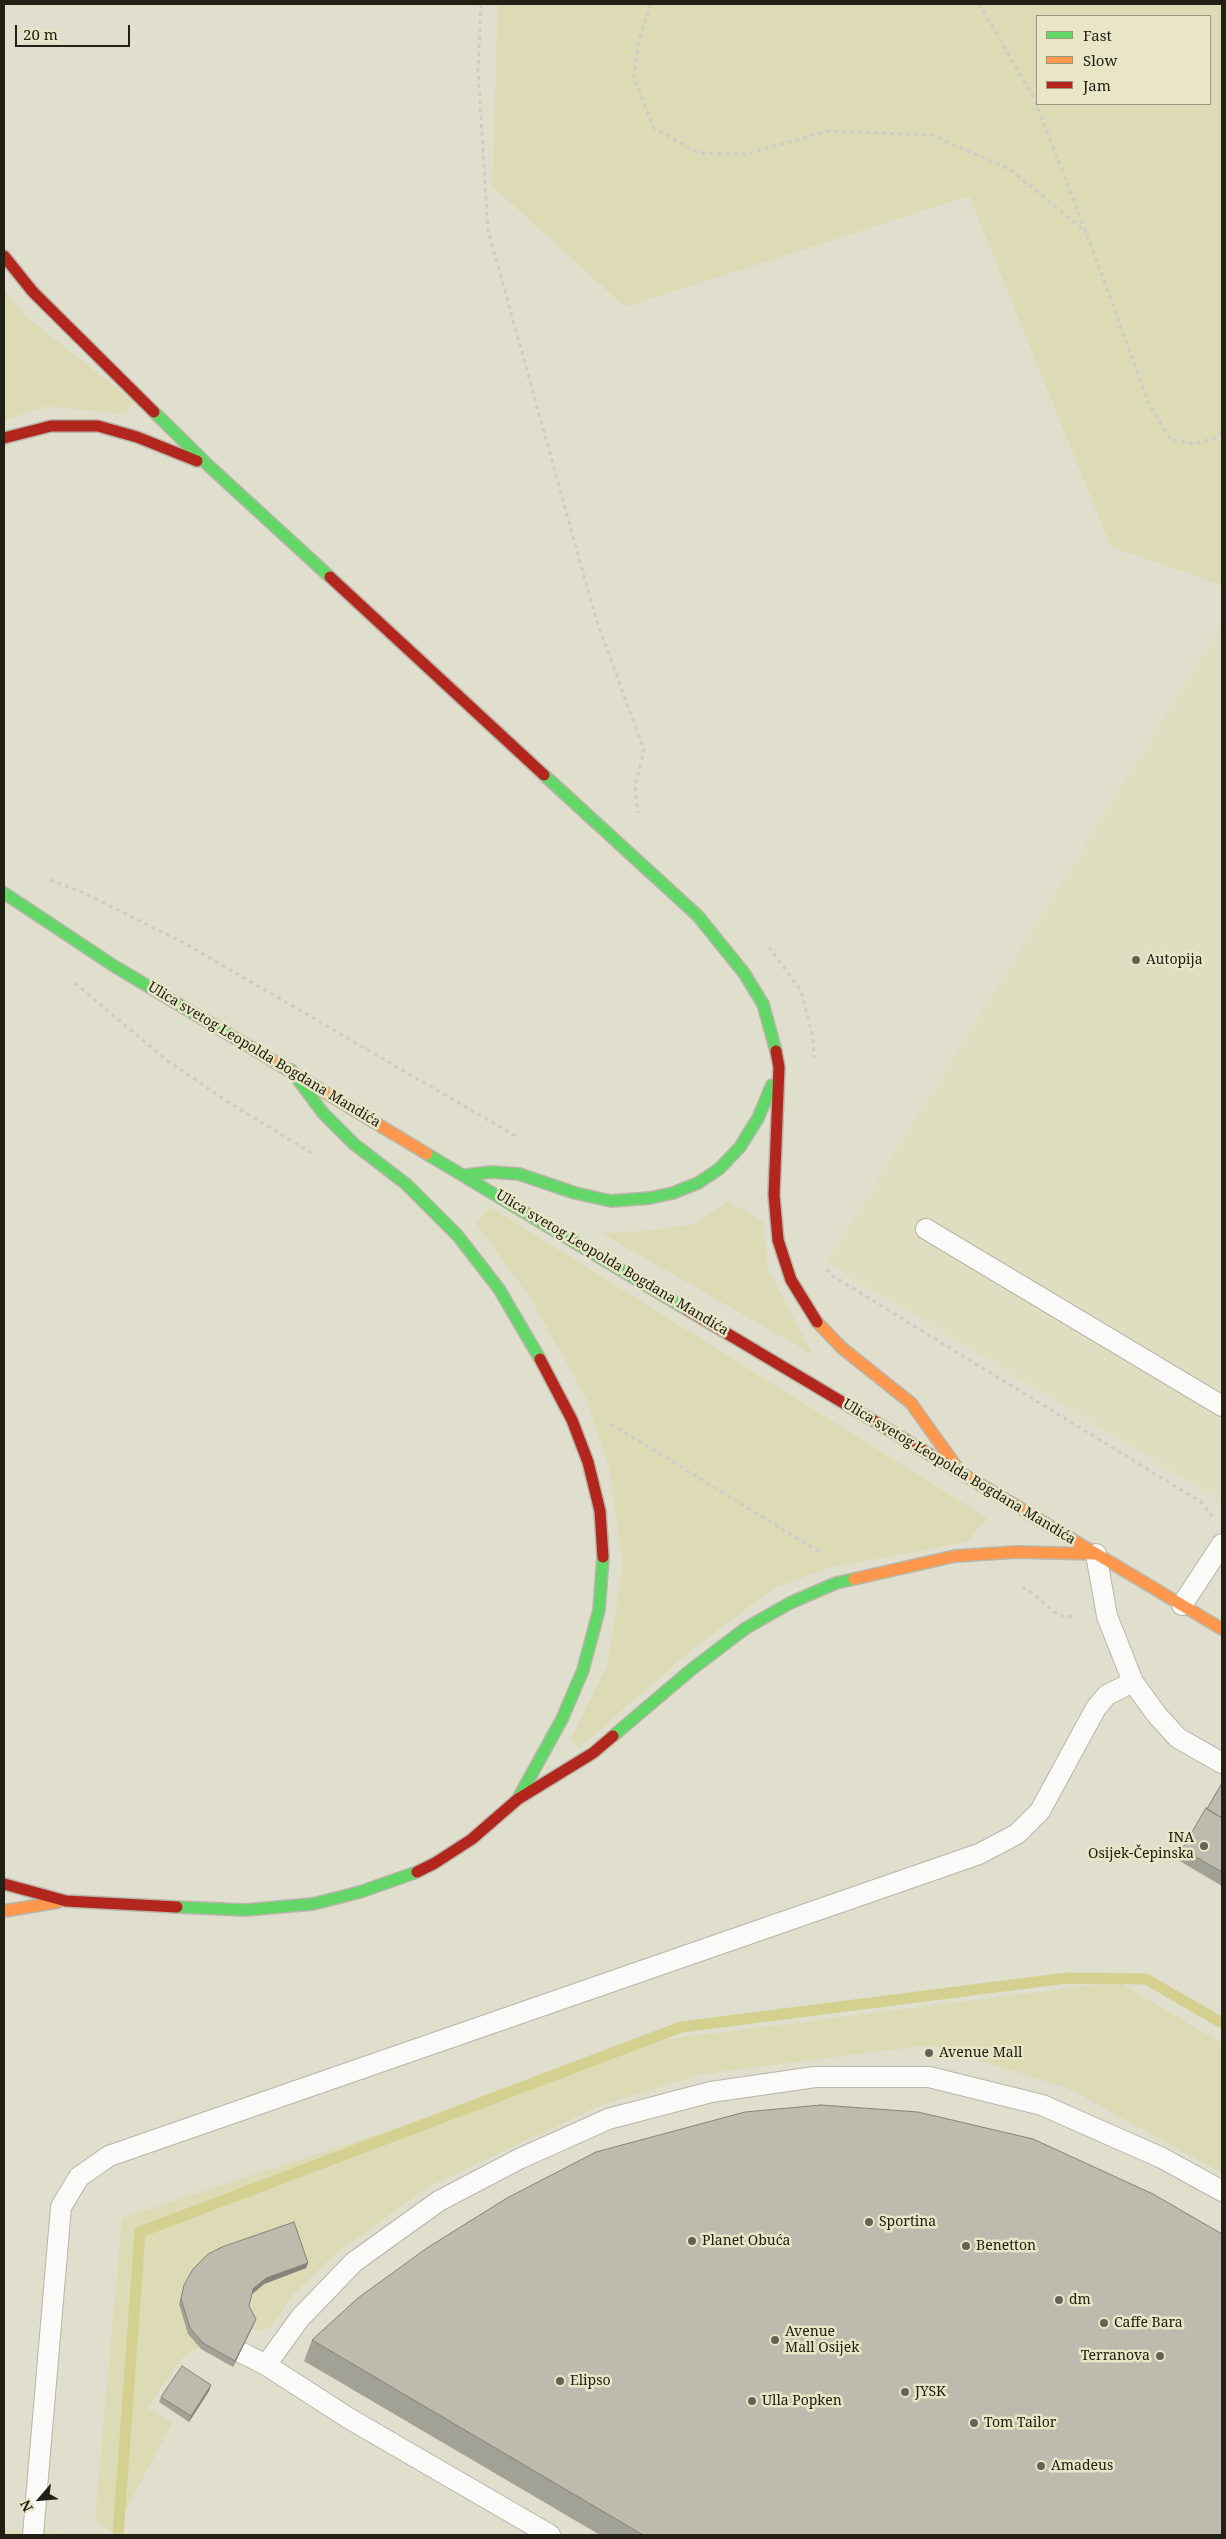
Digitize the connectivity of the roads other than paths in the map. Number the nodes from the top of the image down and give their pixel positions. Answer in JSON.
{"nodes":[{"id":1,"x":4,"y":256,"type":"edge"},
{"id":2,"x":4,"y":438,"type":"edge"},
{"id":3,"x":209,"y":466,"type":"junction"},
{"id":4,"x":4,"y":893,"type":"edge"},
{"id":5,"x":779,"y":1067,"type":"junction"},
{"id":6,"x":290,"y":1070,"type":"junction"},
{"id":7,"x":466,"y":1176,"type":"junction"},
{"id":8,"x":926,"y":1229,"type":"dead end"},
{"id":9,"x":1222,"y":1406,"type":"edge"},
{"id":10,"x":961,"y":1473,"type":"junction"},
{"id":11,"x":1222,"y":1544,"type":"edge"},
{"id":12,"x":1096,"y":1554,"type":"junction"},
{"id":13,"x":1182,"y":1605,"type":"junction"},
{"id":14,"x":1222,"y":1629,"type":"edge"},
{"id":15,"x":1133,"y":1682,"type":"junction"},
{"id":16,"x":1222,"y":1763,"type":"edge"},
{"id":17,"x":518,"y":1799,"type":"junction"},
{"id":18,"x":4,"y":1884,"type":"edge"},
{"id":19,"x":66,"y":1901,"type":"junction"},
{"id":20,"x":4,"y":1911,"type":"edge"},
{"id":21,"x":1222,"y":2191,"type":"edge"},
{"id":22,"x":206,"y":2325,"type":"edge"},
{"id":23,"x":266,"y":2365,"type":"junction"},
{"id":24,"x":33,"y":2535,"type":"edge"},
{"id":25,"x":550,"y":2535,"type":"edge"}],
"edges":[{"from":1,"to":3,"type":"main road"},
{"from":2,"to":3,"type":"main road"},
{"from":3,"to":5,"type":"main road"},
{"from":4,"to":6,"type":"main road","name":"Ulica svetog Leopolda Bogdana Mandića"},
{"from":5,"to":7,"type":"main road"},
{"from":5,"to":10,"type":"main road"},
{"from":6,"to":7,"type":"main road","name":"Ulica svetog Leopolda Bogdana Mandića"},
{"from":6,"to":17,"type":"main road"},
{"from":7,"to":10,"type":"main road","name":"Ulica svetog Leopolda Bogdana Mandića"},
{"from":8,"to":9,"type":"lane"},
{"from":10,"to":12,"type":"main road","name":"Ulica svetog Leopolda Bogdana Mandića"},
{"from":11,"to":13,"type":"lane"},
{"from":12,"to":13,"type":"main road","name":"Ulica svetog Leopolda Bogdana Mandića"},
{"from":12,"to":15,"type":"lane"},
{"from":12,"to":17,"type":"main road"},
{"from":13,"to":14,"type":"main road","name":"Ulica svetog Leopolda Bogdana Mandića"},
{"from":15,"to":16,"type":"lane"},
{"from":15,"to":24,"type":"lane"},
{"from":17,"to":19,"type":"main road"},
{"from":18,"to":19,"type":"main road"},
{"from":19,"to":20,"type":"main road"},
{"from":21,"to":23,"type":"lane"},
{"from":22,"to":23,"type":"lane"},
{"from":23,"to":25,"type":"lane"}]}
